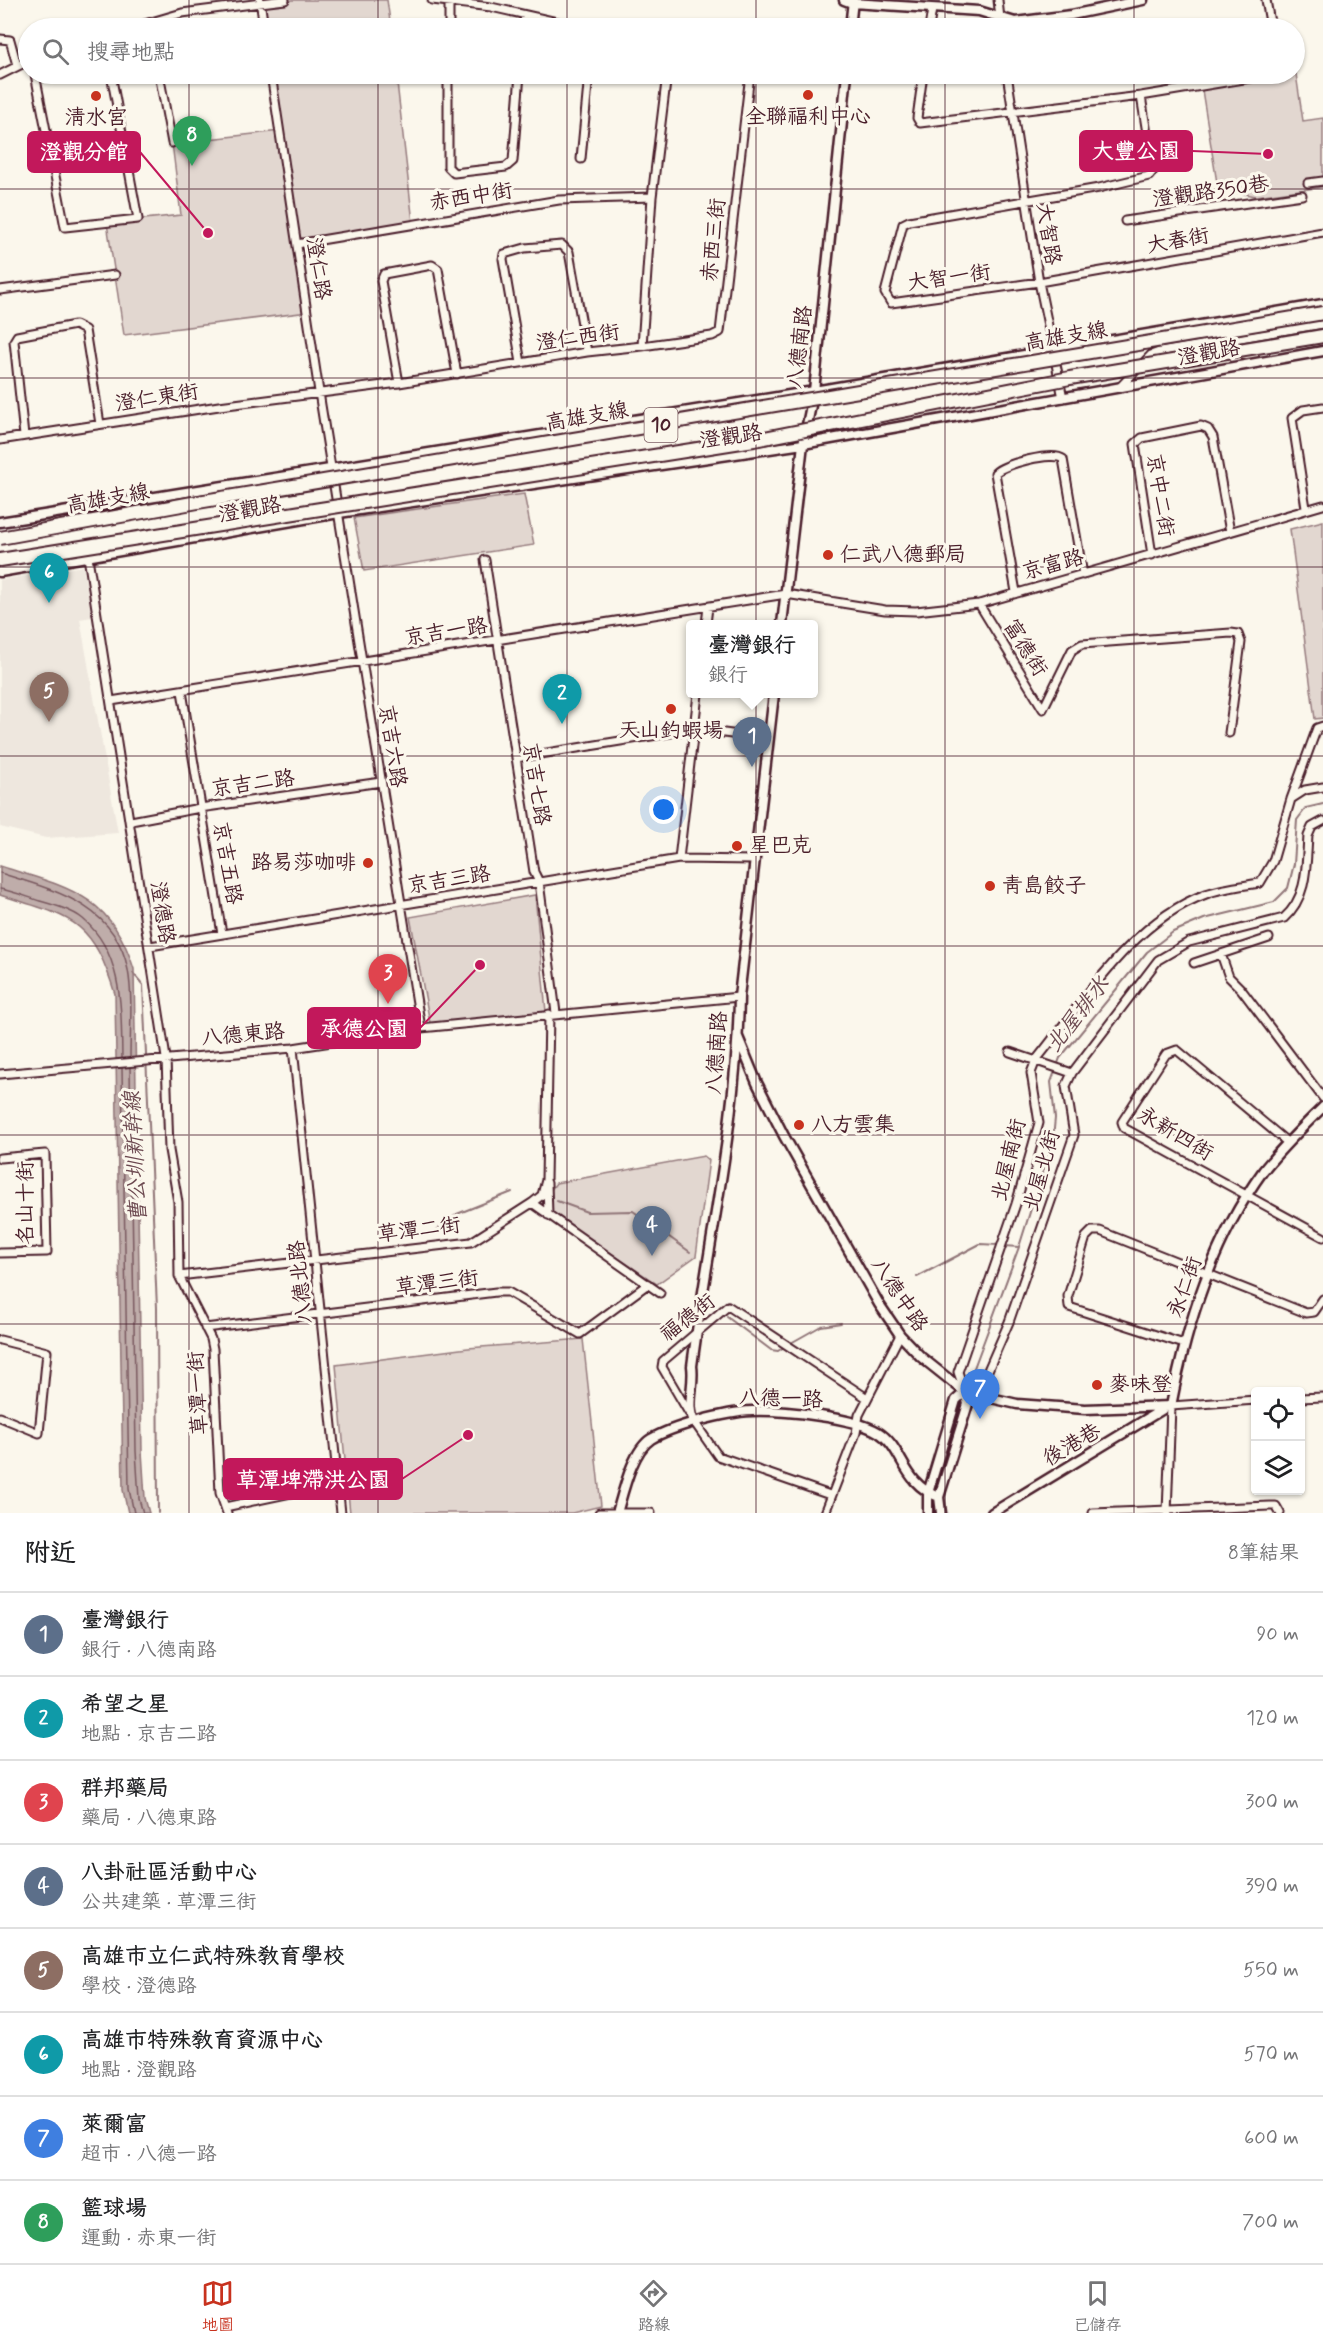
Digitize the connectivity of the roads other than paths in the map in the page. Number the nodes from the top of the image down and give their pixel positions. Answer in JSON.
{"nodes":[{"id":1,"x":285,"y":0,"type":"edge"},
{"id":2,"x":432,"y":0,"type":"edge"},
{"id":3,"x":998,"y":0,"type":"edge"},
{"id":4,"x":1143,"y":0,"type":"edge"},
{"id":5,"x":1266,"y":0,"type":"edge"},
{"id":6,"x":260,"y":1,"type":"edge"},
{"id":7,"x":449,"y":1,"type":"edge"},
{"id":8,"x":850,"y":1,"type":"edge"},
{"id":9,"x":932,"y":9,"type":"junction"},
{"id":10,"x":525,"y":15,"type":"junction"},
{"id":11,"x":170,"y":18,"type":"edge"},
{"id":12,"x":263,"y":18,"type":"edge"},
{"id":13,"x":449,"y":18,"type":"edge"},
{"id":14,"x":525,"y":18,"type":"edge"},
{"id":15,"x":539,"y":18,"type":"edge"},
{"id":16,"x":850,"y":18,"type":"edge"},
{"id":17,"x":931,"y":18,"type":"edge"},
{"id":18,"x":1000,"y":18,"type":"joint"},
{"id":19,"x":1047,"y":18,"type":"edge"},
{"id":20,"x":1269,"y":18,"type":"edge"},
{"id":21,"x":0,"y":39,"type":"edge"},
{"id":22,"x":17,"y":65,"type":"joint"},
{"id":23,"x":0,"y":75,"type":"edge"},
{"id":24,"x":37,"y":84,"type":"edge"},
{"id":25,"x":113,"y":84,"type":"edge"},
{"id":26,"x":161,"y":84,"type":"edge"},
{"id":27,"x":273,"y":84,"type":"edge"},
{"id":28,"x":448,"y":84,"type":"edge"},
{"id":29,"x":519,"y":84,"type":"edge"},
{"id":30,"x":588,"y":84,"type":"edge"},
{"id":31,"x":666,"y":84,"type":"edge"},
{"id":32,"x":749,"y":84,"type":"edge"},
{"id":33,"x":846,"y":84,"type":"edge"},
{"id":34,"x":922,"y":84,"type":"edge"},
{"id":35,"x":1008,"y":84,"type":"edge"},
{"id":36,"x":1214,"y":84,"type":"edge"},
{"id":37,"x":1141,"y":96,"type":"junction"},
{"id":38,"x":1012,"y":110,"type":"junction"},
{"id":39,"x":172,"y":143,"type":"dead end"},
{"id":40,"x":581,"y":159,"type":"dead end"},
{"id":41,"x":1323,"y":181,"type":"edge"},
{"id":42,"x":1308,"y":183,"type":"dead end"},
{"id":43,"x":1302,"y":195,"type":"dead end"},
{"id":44,"x":652,"y":197,"type":"junction"},
{"id":45,"x":1026,"y":200,"type":"junction"},
{"id":46,"x":1125,"y":222,"type":"dead end"},
{"id":47,"x":1323,"y":232,"type":"edge"},
{"id":48,"x":297,"y":244,"type":"junction"},
{"id":49,"x":115,"y":275,"type":"dead end"},
{"id":50,"x":1039,"y":282,"type":"junction"},
{"id":51,"x":0,"y":290,"type":"edge"},
{"id":52,"x":1323,"y":304,"type":"edge"},
{"id":53,"x":1323,"y":313,"type":"edge"},
{"id":54,"x":1323,"y":324,"type":"edge"},
{"id":55,"x":1323,"y":336,"type":"edge"},
{"id":56,"x":642,"y":346,"type":"junction"},
{"id":57,"x":1054,"y":350,"type":"junction"},
{"id":58,"x":1323,"y":351,"type":"edge"},
{"id":59,"x":587,"y":352,"type":"junction"},
{"id":60,"x":521,"y":363,"type":"junction"},
{"id":61,"x":457,"y":374,"type":"junction"},
{"id":62,"x":399,"y":383,"type":"junction"},
{"id":63,"x":1119,"y":388,"type":"junction"},
{"id":64,"x":814,"y":391,"type":"junction"},
{"id":65,"x":320,"y":393,"type":"junction"},
{"id":66,"x":1063,"y":398,"type":"junction"},
{"id":67,"x":1323,"y":407,"type":"edge"},
{"id":68,"x":100,"y":424,"type":"junction"},
{"id":69,"x":24,"y":436,"type":"junction"},
{"id":70,"x":0,"y":440,"type":"edge"},
{"id":71,"x":803,"y":444,"type":"junction"},
{"id":72,"x":331,"y":470,"type":"junction"},
{"id":73,"x":1323,"y":505,"type":"edge"},
{"id":74,"x":1306,"y":508,"type":"junction"},
{"id":75,"x":339,"y":513,"type":"junction"},
{"id":76,"x":0,"y":522,"type":"edge"},
{"id":77,"x":1230,"y":532,"type":"junction"},
{"id":78,"x":0,"y":538,"type":"edge"},
{"id":79,"x":1152,"y":555,"type":"junction"},
{"id":80,"x":88,"y":557,"type":"junction"},
{"id":81,"x":0,"y":560,"type":"edge"},
{"id":82,"x":484,"y":560,"type":"dead end"},
{"id":83,"x":0,"y":572,"type":"edge"},
{"id":84,"x":1083,"y":575,"type":"junction"},
{"id":85,"x":1016,"y":592,"type":"junction"},
{"id":86,"x":786,"y":594,"type":"junction"},
{"id":87,"x":979,"y":604,"type":"junction"},
{"id":88,"x":708,"y":607,"type":"junction"},
{"id":89,"x":706,"y":620,"type":"edge"},
{"id":90,"x":783,"y":620,"type":"edge"},
{"id":91,"x":497,"y":640,"type":"junction"},
{"id":92,"x":362,"y":661,"type":"junction"},
{"id":93,"x":182,"y":691,"type":"junction"},
{"id":94,"x":697,"y":698,"type":"edge"},
{"id":95,"x":773,"y":698,"type":"edge"},
{"id":96,"x":111,"y":701,"type":"junction"},
{"id":97,"x":1323,"y":726,"type":"edge"},
{"id":98,"x":694,"y":729,"type":"junction"},
{"id":99,"x":1229,"y":733,"type":"dead end"},
{"id":100,"x":769,"y":739,"type":"junction"},
{"id":101,"x":516,"y":758,"type":"junction"},
{"id":102,"x":381,"y":782,"type":"junction"},
{"id":103,"x":1323,"y":787,"type":"edge"},
{"id":104,"x":1290,"y":799,"type":"junction"},
{"id":105,"x":200,"y":808,"type":"junction"},
{"id":106,"x":1323,"y":821,"type":"edge"},
{"id":107,"x":131,"y":822,"type":"junction"},
{"id":108,"x":679,"y":859,"type":"junction"},
{"id":109,"x":755,"y":860,"type":"junction"},
{"id":110,"x":539,"y":882,"type":"junction"},
{"id":111,"x":402,"y":904,"type":"junction"},
{"id":112,"x":222,"y":934,"type":"junction"},
{"id":113,"x":1269,"y":938,"type":"dead end"},
{"id":114,"x":150,"y":946,"type":"junction"},
{"id":115,"x":1221,"y":954,"type":"junction"},
{"id":116,"x":1194,"y":963,"type":"dead end"},
{"id":117,"x":739,"y":997,"type":"junction"},
{"id":118,"x":553,"y":1014,"type":"junction"},
{"id":119,"x":421,"y":1028,"type":"junction"},
{"id":120,"x":738,"y":1037,"type":"junction"},
{"id":121,"x":293,"y":1048,"type":"junction"},
{"id":122,"x":1010,"y":1052,"type":"dead end"},
{"id":123,"x":166,"y":1058,"type":"junction"},
{"id":124,"x":1036,"y":1060,"type":"junction"},
{"id":125,"x":1068,"y":1071,"type":"junction"},
{"id":126,"x":0,"y":1074,"type":"edge"},
{"id":127,"x":1323,"y":1098,"type":"edge"},
{"id":128,"x":1323,"y":1107,"type":"edge"},
{"id":129,"x":1287,"y":1142,"type":"junction"},
{"id":130,"x":0,"y":1158,"type":"edge"},
{"id":131,"x":546,"y":1180,"type":"junction"},
{"id":132,"x":1247,"y":1195,"type":"junction"},
{"id":133,"x":532,"y":1203,"type":"junction"},
{"id":134,"x":548,"y":1215,"type":"junction"},
{"id":135,"x":1323,"y":1237,"type":"edge"},
{"id":136,"x":0,"y":1253,"type":"edge"},
{"id":137,"x":315,"y":1260,"type":"junction"},
{"id":138,"x":1208,"y":1274,"type":"junction"},
{"id":139,"x":179,"y":1276,"type":"junction"},
{"id":140,"x":648,"y":1284,"type":"junction"},
{"id":141,"x":660,"y":1293,"type":"dead end"},
{"id":142,"x":1323,"y":1299,"type":"edge"},
{"id":143,"x":321,"y":1314,"type":"junction"},
{"id":144,"x":205,"y":1328,"type":"junction"},
{"id":145,"x":697,"y":1331,"type":"junction"},
{"id":146,"x":900,"y":1335,"type":"junction"},
{"id":147,"x":0,"y":1340,"type":"edge"},
{"id":148,"x":1184,"y":1344,"type":"junction"},
{"id":149,"x":965,"y":1392,"type":"junction"},
{"id":150,"x":1323,"y":1397,"type":"edge"},
{"id":151,"x":867,"y":1398,"type":"junction"},
{"id":152,"x":1305,"y":1398,"type":"edge"},
{"id":153,"x":1251,"y":1400,"type":"edge"},
{"id":154,"x":1170,"y":1406,"type":"junction"},
{"id":155,"x":689,"y":1413,"type":"junction"},
{"id":156,"x":0,"y":1418,"type":"edge"},
{"id":157,"x":695,"y":1423,"type":"junction"},
{"id":158,"x":856,"y":1423,"type":"junction"},
{"id":159,"x":338,"y":1483,"type":"junction"},
{"id":160,"x":928,"y":1493,"type":"junction"},
{"id":161,"x":830,"y":1495,"type":"junction"},
{"id":162,"x":939,"y":1497,"type":"junction"},
{"id":163,"x":226,"y":1510,"type":"edge"},
{"id":164,"x":1167,"y":1512,"type":"edge"},
{"id":165,"x":341,"y":1513,"type":"edge"},
{"id":166,"x":599,"y":1513,"type":"edge"},
{"id":167,"x":617,"y":1513,"type":"edge"},
{"id":168,"x":651,"y":1513,"type":"edge"},
{"id":169,"x":825,"y":1513,"type":"edge"},
{"id":170,"x":928,"y":1513,"type":"edge"},
{"id":171,"x":941,"y":1513,"type":"edge"},
{"id":172,"x":992,"y":1513,"type":"edge"},
{"id":173,"x":1093,"y":1513,"type":"edge"},
{"id":174,"x":1280,"y":1513,"type":"edge"}],
"edges":[{"from":1,"to":6,"type":"street"},
{"from":2,"to":7,"type":"street"},
{"from":3,"to":18,"type":"street"},
{"from":4,"to":19,"type":"street"},
{"from":5,"to":20,"type":"street"},
{"from":6,"to":11,"type":"street"},
{"from":6,"to":12,"type":"street"},
{"from":7,"to":10,"type":"street"},
{"from":7,"to":13,"type":"street"},
{"from":8,"to":9,"type":"street"},
{"from":8,"to":16,"type":"street"},
{"from":9,"to":17,"type":"street"},
{"from":9,"to":18,"type":"street"},
{"from":10,"to":14,"type":"street"},
{"from":10,"to":15,"type":"street"},
{"from":21,"to":22,"type":"street"},
{"from":22,"to":23,"type":"street"},
{"from":24,"to":25,"type":"street"},
{"from":26,"to":39,"type":"street"},
{"from":27,"to":48,"type":"street","name":"澄仁路"},
{"from":28,"to":29,"type":"street"},
{"from":30,"to":40,"type":"street"},
{"from":31,"to":44,"type":"street","name":"澄仁西街"},
{"from":32,"to":56,"type":"street","name":"赤西三街"},
{"from":33,"to":64,"type":"street","name":"八德南路"},
{"from":34,"to":38,"type":"street"},
{"from":35,"to":38,"type":"street","name":"大智路"},
{"from":36,"to":37,"type":"street"},
{"from":37,"to":38,"type":"street"},
{"from":37,"to":45,"type":"street"},
{"from":38,"to":45,"type":"street","name":"大智路"},
{"from":41,"to":42,"type":"street"},
{"from":43,"to":46,"type":"street","name":"澄觀路350巷"},
{"from":44,"to":48,"type":"street","name":"赤西中街"},
{"from":44,"to":56,"type":"street","name":"澄仁西街"},
{"from":45,"to":50,"type":"street","name":"大智路"},
{"from":45,"to":50,"type":"street","name":"大智一街"},
{"from":47,"to":50,"type":"street","name":"大春街"},
{"from":48,"to":65,"type":"street","name":"澄仁路"},
{"from":49,"to":51,"type":"street"},
{"from":50,"to":57,"type":"street","name":"大智路"},
{"from":52,"to":57,"type":"street","name":"澄觀路"},
{"from":53,"to":78,"type":"highway","name":"高雄支線","number":"10","bridge":true},
{"from":54,"to":63,"type":"street"},
{"from":55,"to":81,"type":"highway","name":"高雄支線","number":"10","bridge":true},
{"from":56,"to":59,"type":"street","name":"澄仁西街"},
{"from":57,"to":64,"type":"street","name":"澄觀路"},
{"from":57,"to":66,"type":"street","name":"大智路"},
{"from":58,"to":63,"type":"street","name":"澄觀路"},
{"from":59,"to":60,"type":"street","name":"澄仁西街"},
{"from":59,"to":60,"type":"street"},
{"from":60,"to":61,"type":"street","name":"澄仁西街"},
{"from":61,"to":62,"type":"street","name":"澄仁西街"},
{"from":61,"to":62,"type":"street"},
{"from":62,"to":65,"type":"street","name":"澄仁西街"},
{"from":63,"to":66,"type":"street","name":"澄觀路"},
{"from":64,"to":71,"type":"street","name":"八德南路"},
{"from":64,"to":72,"type":"street","name":"澄觀路"},
{"from":65,"to":68,"type":"street","name":"澄仁東街"},
{"from":65,"to":72,"type":"street","name":"澄仁路"},
{"from":66,"to":71,"type":"street","name":"澄觀路"},
{"from":67,"to":74,"type":"street"},
{"from":68,"to":69,"type":"street","name":"澄仁東街"},
{"from":68,"to":69,"type":"street"},
{"from":69,"to":70,"type":"street","name":"澄仁東街"},
{"from":71,"to":75,"type":"street","name":"澄觀路"},
{"from":71,"to":86,"type":"street","name":"八德南路"},
{"from":72,"to":75,"type":"street","name":"京吉六路"},
{"from":72,"to":76,"type":"street","name":"澄觀路"},
{"from":73,"to":74,"type":"street","name":"京富路"},
{"from":74,"to":77,"type":"street","name":"京富路"},
{"from":75,"to":80,"type":"street","name":"澄觀路"},
{"from":75,"to":92,"type":"street","name":"京吉六路"},
{"from":77,"to":79,"type":"street","name":"京富路"},
{"from":77,"to":79,"type":"street","name":"京中二街"},
{"from":79,"to":84,"type":"street","name":"京富路"},
{"from":80,"to":83,"type":"street","name":"澄觀路"},
{"from":80,"to":96,"type":"street","name":"澄德路"},
{"from":82,"to":91,"type":"street","name":"京吉七路"},
{"from":84,"to":85,"type":"street","name":"京富路"},
{"from":84,"to":85,"type":"street"},
{"from":85,"to":87,"type":"street","name":"京富路"},
{"from":86,"to":87,"type":"street","name":"京富路"},
{"from":86,"to":88,"type":"street","name":"京吉一路"},
{"from":86,"to":90,"type":"street","name":"八德南路"},
{"from":87,"to":99,"type":"street","name":"富德街"},
{"from":88,"to":89,"type":"street"},
{"from":88,"to":91,"type":"street","name":"京吉一路"},
{"from":91,"to":92,"type":"street","name":"京吉一路"},
{"from":91,"to":101,"type":"street","name":"京吉七路"},
{"from":92,"to":93,"type":"street","name":"京吉一路"},
{"from":92,"to":102,"type":"street","name":"京吉六路"},
{"from":93,"to":96,"type":"street","name":"京吉一路"},
{"from":93,"to":105,"type":"street","name":"京吉五路"},
{"from":94,"to":98,"type":"street"},
{"from":95,"to":100,"type":"street","name":"八德南路"},
{"from":96,"to":107,"type":"street","name":"澄德路"},
{"from":97,"to":104,"type":"street"},
{"from":98,"to":100,"type":"street"},
{"from":98,"to":101,"type":"street"},
{"from":98,"to":108,"type":"street"},
{"from":100,"to":109,"type":"street","name":"八德南路"},
{"from":101,"to":110,"type":"street","name":"京吉七路"},
{"from":102,"to":105,"type":"street","name":"京吉二路"},
{"from":102,"to":111,"type":"street","name":"京吉六路"},
{"from":103,"to":104,"type":"street"},
{"from":104,"to":124,"type":"street"},
{"from":105,"to":107,"type":"street","name":"京吉二路"},
{"from":105,"to":112,"type":"street","name":"京吉五路"},
{"from":106,"to":125,"type":"street"},
{"from":107,"to":114,"type":"street","name":"澄德路"},
{"from":108,"to":109,"type":"street","name":"京吉三路"},
{"from":108,"to":110,"type":"street","name":"京吉三路"},
{"from":109,"to":117,"type":"street","name":"八德南路"},
{"from":110,"to":111,"type":"street","name":"京吉三路"},
{"from":110,"to":118,"type":"street","name":"京吉七路"},
{"from":111,"to":112,"type":"street","name":"京吉三路"},
{"from":111,"to":119,"type":"street","name":"京吉六路"},
{"from":112,"to":114,"type":"street","name":"京吉三路"},
{"from":113,"to":115,"type":"street"},
{"from":114,"to":123,"type":"street","name":"澄德路"},
{"from":115,"to":116,"type":"street"},
{"from":115,"to":127,"type":"street"},
{"from":117,"to":118,"type":"street","name":"八德東路"},
{"from":117,"to":120,"type":"street","name":"八德南路"},
{"from":118,"to":119,"type":"street","name":"八德東路"},
{"from":118,"to":131,"type":"street"},
{"from":119,"to":121,"type":"street","name":"八德東路"},
{"from":120,"to":145,"type":"street","name":"八德南路"},
{"from":120,"to":146,"type":"street","name":"八德中路"},
{"from":121,"to":123,"type":"street","name":"八德東路"},
{"from":121,"to":137,"type":"street","name":"八德北路"},
{"from":122,"to":124,"type":"street"},
{"from":123,"to":126,"type":"street","name":"八德東路"},
{"from":123,"to":139,"type":"street","name":"澄德路"},
{"from":124,"to":125,"type":"street"},
{"from":124,"to":149,"type":"street","name":"北屋南街"},
{"from":125,"to":149,"type":"street","name":"北屋北街"},
{"from":128,"to":129,"type":"street","name":"永仁街"},
{"from":129,"to":132,"type":"street","name":"永仁街"},
{"from":129,"to":132,"type":"street","name":"永新四街"},
{"from":130,"to":136,"type":"street","name":"名山十街"},
{"from":131,"to":133,"type":"street","name":"草潭二街"},
{"from":131,"to":134,"type":"street"},
{"from":132,"to":135,"type":"street","name":"永新四街"},
{"from":132,"to":138,"type":"street","name":"永仁街"},
{"from":133,"to":134,"type":"street"},
{"from":133,"to":137,"type":"street","name":"草潭二街"},
{"from":134,"to":140,"type":"street"},
{"from":137,"to":139,"type":"street","name":"草潭二街"},
{"from":137,"to":143,"type":"street","name":"八德北路"},
{"from":138,"to":142,"type":"street"},
{"from":138,"to":148,"type":"street","name":"永仁街"},
{"from":138,"to":148,"type":"street"},
{"from":139,"to":144,"type":"street","name":"草潭一街"},
{"from":140,"to":141,"type":"street"},
{"from":140,"to":143,"type":"street","name":"草潭三街"},
{"from":143,"to":144,"type":"street","name":"草潭三街"},
{"from":143,"to":159,"type":"street","name":"八德北路"},
{"from":144,"to":163,"type":"street","name":"草潭一街"},
{"from":145,"to":151,"type":"street","name":"福德街"},
{"from":145,"to":155,"type":"street","name":"八德南路"},
{"from":145,"to":155,"type":"street","name":"福德街"},
{"from":146,"to":149,"type":"street","name":"八德中路"},
{"from":146,"to":151,"type":"street"},
{"from":147,"to":156,"type":"street"},
{"from":148,"to":154,"type":"street","name":"永仁街"},
{"from":149,"to":154,"type":"street","name":"八德中路"},
{"from":149,"to":160,"type":"street"},
{"from":149,"to":162,"type":"street"},
{"from":150,"to":152,"type":"street"},
{"from":151,"to":158,"type":"street"},
{"from":153,"to":154,"type":"street","name":"八德中路"},
{"from":154,"to":164,"type":"street","name":"永仁街"},
{"from":154,"to":172,"type":"street","name":"後港巷"},
{"from":155,"to":157,"type":"street","name":"福德街"},
{"from":157,"to":158,"type":"street","name":"八德一路"},
{"from":157,"to":161,"type":"street","name":"福德街"},
{"from":157,"to":167,"type":"street","name":"八德一路"},
{"from":158,"to":160,"type":"street","name":"八德一路"},
{"from":158,"to":161,"type":"street"},
{"from":159,"to":163,"type":"street"},
{"from":159,"to":165,"type":"street","name":"八德北路"},
{"from":160,"to":162,"type":"street","name":"八德一路"},
{"from":160,"to":170,"type":"street"},
{"from":161,"to":169,"type":"street"},
{"from":162,"to":171,"type":"street"},
{"from":164,"to":173,"type":"street"},
{"from":164,"to":174,"type":"street"},
{"from":166,"to":167,"type":"street"},
{"from":167,"to":168,"type":"street"}]}
